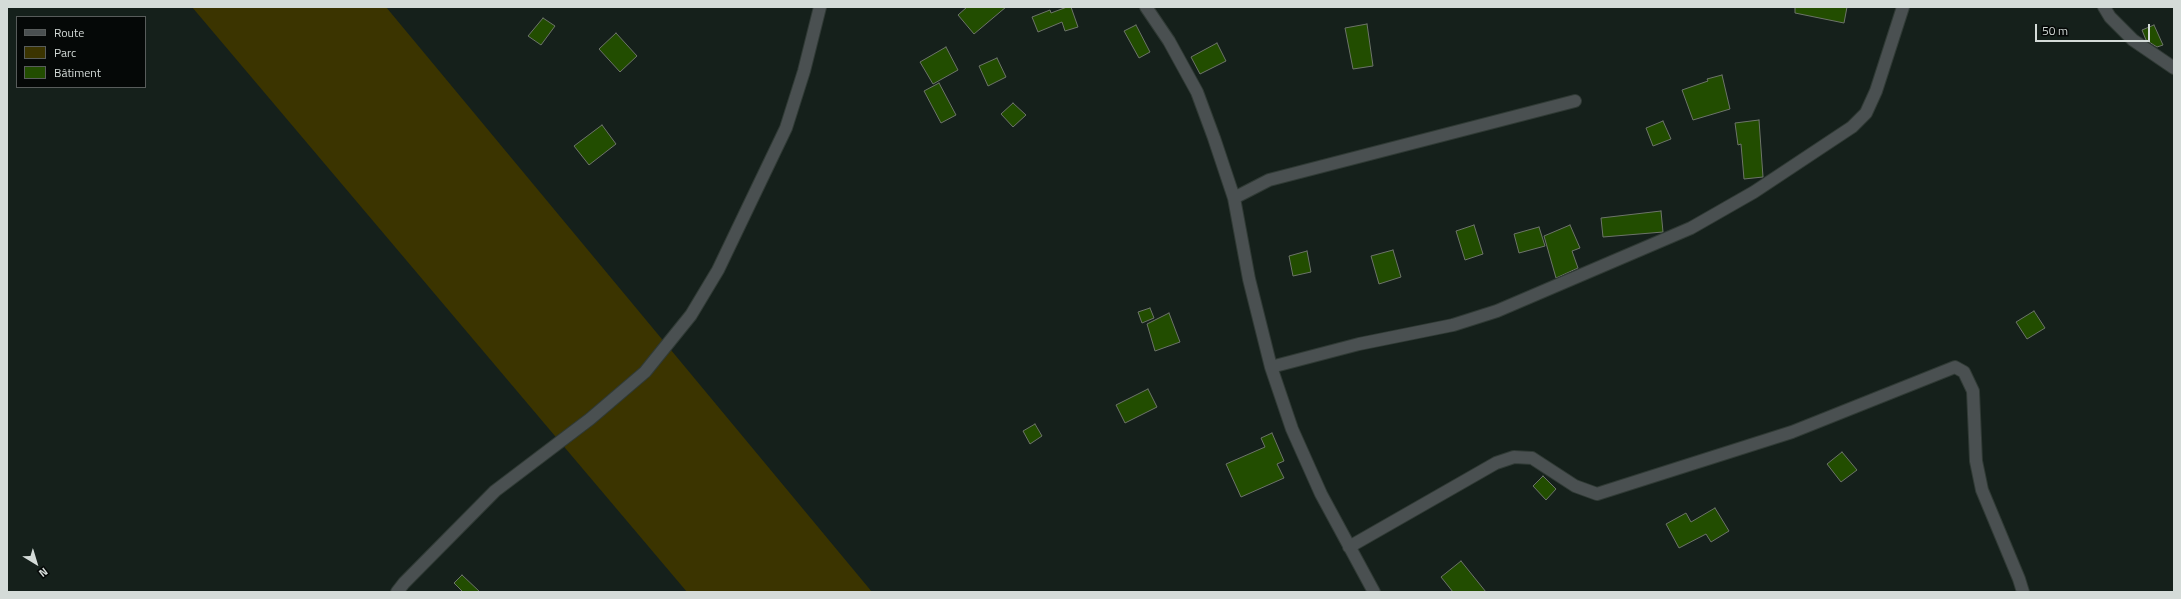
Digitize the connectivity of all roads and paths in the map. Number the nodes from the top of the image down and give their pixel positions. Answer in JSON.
{"nodes":[{"id":1,"x":820,"y":7,"type":"edge"},
{"id":2,"x":1146,"y":7,"type":"edge"},
{"id":3,"x":1903,"y":7,"type":"edge"},
{"id":4,"x":2104,"y":7,"type":"edge"},
{"id":5,"x":2174,"y":68,"type":"edge"},
{"id":6,"x":1575,"y":101,"type":"dead end"},
{"id":7,"x":1234,"y":198,"type":"junction"},
{"id":8,"x":1271,"y":367,"type":"junction"},
{"id":9,"x":1348,"y":547,"type":"junction"},
{"id":10,"x":398,"y":592,"type":"edge"},
{"id":11,"x":1374,"y":592,"type":"edge"},
{"id":12,"x":2023,"y":592,"type":"edge"}],
"edges":[{"from":1,"to":10,"type":"street"},
{"from":2,"to":7,"type":"street"},
{"from":3,"to":8,"type":"street"},
{"from":4,"to":5,"type":"street"},
{"from":6,"to":7,"type":"street"},
{"from":7,"to":8,"type":"street"},
{"from":8,"to":9,"type":"street"},
{"from":9,"to":11,"type":"street"},
{"from":9,"to":12,"type":"street"}]}
